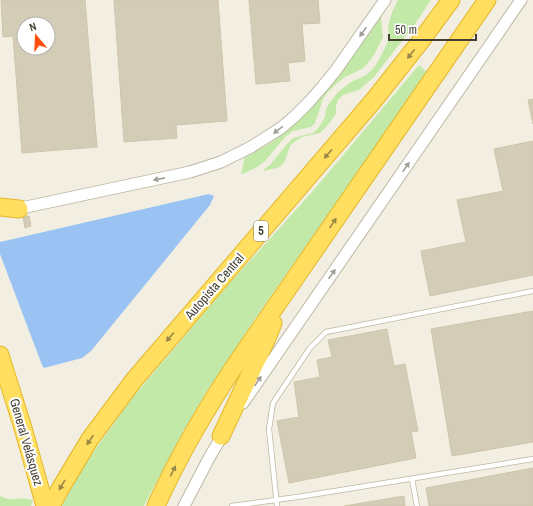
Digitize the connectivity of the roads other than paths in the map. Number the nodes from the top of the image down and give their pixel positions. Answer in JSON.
{"nodes":[{"id":1,"x":385,"y":0,"type":"edge"},
{"id":2,"x":451,"y":0,"type":"edge"},
{"id":3,"x":487,"y":0,"type":"edge"},
{"id":4,"x":521,"y":0,"type":"edge"},
{"id":5,"x":0,"y":207,"type":"edge"},
{"id":6,"x":19,"y":209,"type":"junction"},
{"id":7,"x":0,"y":213,"type":"edge"},
{"id":8,"x":533,"y":291,"type":"edge"},
{"id":9,"x":279,"y":302,"type":"junction"},
{"id":10,"x":0,"y":355,"type":"edge"},
{"id":11,"x":221,"y":436,"type":"junction"},
{"id":12,"x":533,"y":460,"type":"edge"},
{"id":13,"x":412,"y":478,"type":"junction"},
{"id":14,"x":276,"y":499,"type":"junction"},
{"id":15,"x":45,"y":506,"type":"edge"},
{"id":16,"x":51,"y":506,"type":"edge"},
{"id":17,"x":156,"y":506,"type":"edge"},
{"id":18,"x":184,"y":506,"type":"edge"},
{"id":19,"x":232,"y":506,"type":"edge"},
{"id":20,"x":277,"y":506,"type":"edge"},
{"id":21,"x":417,"y":506,"type":"edge"}],
"edges":[{"from":1,"to":6,"type":"street","one_way":true},
{"from":2,"to":16,"type":"highway","name":"Autopista Central","number":"5","one_way":true},
{"from":9,"to":3,"type":"highway","one_way":true},
{"from":11,"to":4,"type":"street","one_way":true},
{"from":5,"to":6,"type":"highway"},
{"from":6,"to":7,"type":"street"},
{"from":8,"to":14,"type":"lane"},
{"from":9,"to":11,"type":"highway"},
{"from":17,"to":9,"type":"highway","one_way":true},
{"from":10,"to":15,"type":"highway","name":"General Velásquez"},
{"from":11,"to":18,"type":"street"},
{"from":12,"to":13,"type":"lane"},
{"from":13,"to":14,"type":"lane"},
{"from":13,"to":21,"type":"lane"},
{"from":14,"to":19,"type":"lane"},
{"from":14,"to":20,"type":"lane"}]}
